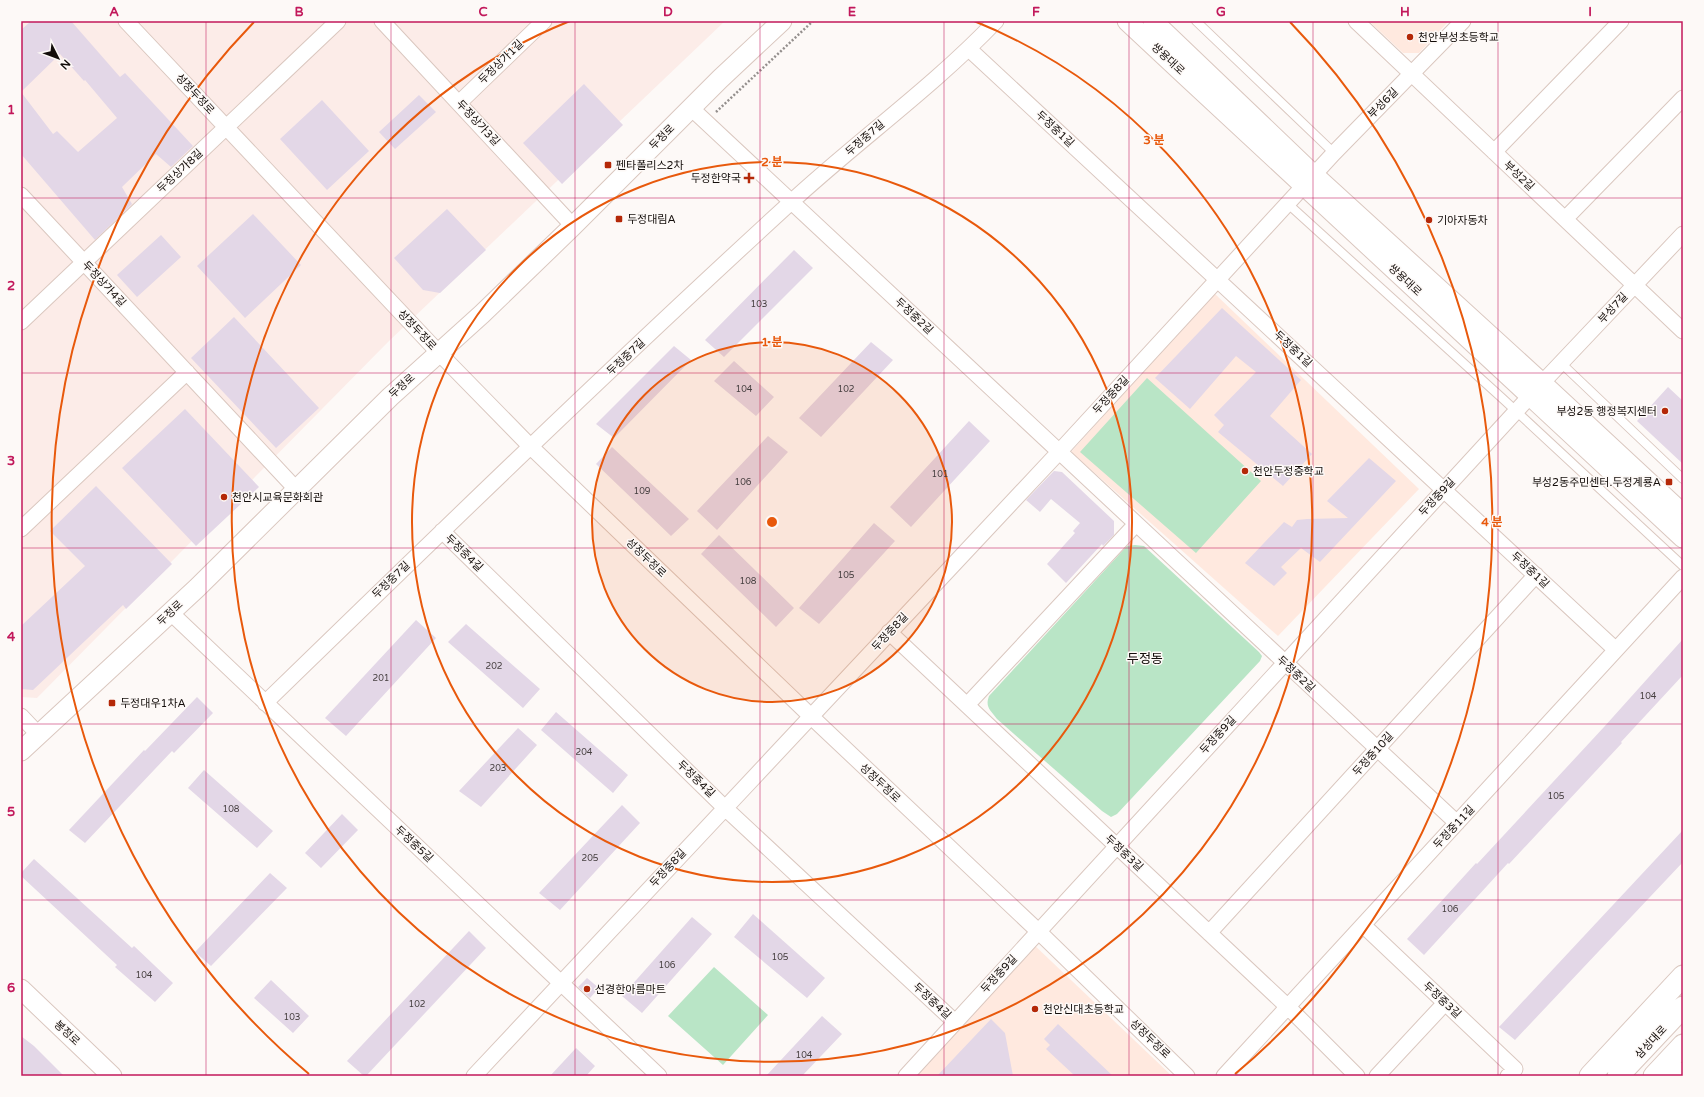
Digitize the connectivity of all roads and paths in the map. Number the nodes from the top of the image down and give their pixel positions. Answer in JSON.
{"nodes":[{"id":1,"x":126,"y":21,"type":"edge"},
{"id":2,"x":338,"y":21,"type":"edge"},
{"id":3,"x":382,"y":21,"type":"edge"},
{"id":4,"x":544,"y":21,"type":"edge"},
{"id":5,"x":782,"y":21,"type":"edge"},
{"id":6,"x":813,"y":21,"type":"edge"},
{"id":7,"x":996,"y":21,"type":"edge"},
{"id":8,"x":1127,"y":21,"type":"edge"},
{"id":9,"x":1152,"y":21,"type":"edge"},
{"id":10,"x":1196,"y":21,"type":"edge"},
{"id":11,"x":1356,"y":21,"type":"edge"},
{"id":12,"x":1463,"y":21,"type":"edge"},
{"id":13,"x":1621,"y":21,"type":"edge"},
{"id":14,"x":969,"y":49,"type":"junction"},
{"id":15,"x":1412,"y":74,"type":"junction"},
{"id":16,"x":1683,"y":98,"type":"edge"},
{"id":17,"x":459,"y":103,"type":"junction"},
{"id":18,"x":691,"y":108,"type":"junction"},
{"id":19,"x":706,"y":122,"type":"junction"},
{"id":20,"x":226,"y":127,"type":"junction"},
{"id":21,"x":1494,"y":152,"type":"junction"},
{"id":22,"x":1334,"y":153,"type":"junction"},
{"id":23,"x":1308,"y":180,"type":"junction"},
{"id":24,"x":21,"y":195,"type":"edge"},
{"id":25,"x":791,"y":202,"type":"junction"},
{"id":26,"x":1287,"y":203,"type":"junction"},
{"id":27,"x":1565,"y":219,"type":"junction"},
{"id":28,"x":573,"y":226,"type":"junction"},
{"id":29,"x":1683,"y":234,"type":"edge"},
{"id":30,"x":84,"y":262,"type":"junction"},
{"id":31,"x":1217,"y":279,"type":"junction"},
{"id":32,"x":1634,"y":285,"type":"junction"},
{"id":33,"x":21,"y":322,"type":"edge"},
{"id":34,"x":1683,"y":331,"type":"edge"},
{"id":35,"x":439,"y":353,"type":"junction"},
{"id":36,"x":1561,"y":363,"type":"junction"},
{"id":37,"x":187,"y":372,"type":"junction"},
{"id":38,"x":1536,"y":389,"type":"junction"},
{"id":39,"x":1515,"y":412,"type":"junction"},
{"id":40,"x":530,"y":446,"type":"junction"},
{"id":41,"x":1059,"y":452,"type":"junction"},
{"id":42,"x":1683,"y":479,"type":"edge"},
{"id":43,"x":296,"y":489,"type":"junction"},
{"id":44,"x":1444,"y":490,"type":"junction"},
{"id":45,"x":1683,"y":514,"type":"edge"},
{"id":46,"x":1136,"y":524,"type":"junction"},
{"id":47,"x":21,"y":529,"type":"edge"},
{"id":48,"x":442,"y":531,"type":"junction"},
{"id":49,"x":1683,"y":538,"type":"edge"},
{"id":50,"x":1683,"y":566,"type":"edge"},
{"id":51,"x":1536,"y":575,"type":"junction"},
{"id":52,"x":1683,"y":577,"type":"edge"},
{"id":53,"x":170,"y":612,"type":"junction"},
{"id":54,"x":889,"y":632,"type":"junction"},
{"id":55,"x":1616,"y":650,"type":"junction"},
{"id":56,"x":1285,"y":663,"type":"junction"},
{"id":57,"x":265,"y":703,"type":"junction"},
{"id":58,"x":967,"y":705,"type":"junction"},
{"id":59,"x":21,"y":716,"type":"edge"},
{"id":60,"x":811,"y":716,"type":"junction"},
{"id":61,"x":38,"y":734,"type":"junction"},
{"id":62,"x":1377,"y":749,"type":"junction"},
{"id":63,"x":21,"y":751,"type":"edge"},
{"id":64,"x":725,"y":808,"type":"junction"},
{"id":65,"x":1457,"y":823,"type":"junction"},
{"id":66,"x":1117,"y":846,"type":"junction"},
{"id":67,"x":1363,"y":925,"type":"junction"},
{"id":68,"x":1038,"y":931,"type":"junction"},
{"id":69,"x":1209,"y":933,"type":"junction"},
{"id":70,"x":1683,"y":976,"type":"edge"},
{"id":71,"x":561,"y":983,"type":"junction"},
{"id":72,"x":21,"y":989,"type":"edge"},
{"id":73,"x":1445,"y":1003,"type":"junction"},
{"id":74,"x":1288,"y":1007,"type":"junction"},
{"id":75,"x":1683,"y":1007,"type":"edge"},
{"id":76,"x":955,"y":1022,"type":"junction"},
{"id":77,"x":1683,"y":1045,"type":"edge"},
{"id":78,"x":1683,"y":1073,"type":"edge"},
{"id":79,"x":112,"y":1076,"type":"edge"},
{"id":80,"x":474,"y":1076,"type":"edge"},
{"id":81,"x":659,"y":1076,"type":"edge"},
{"id":82,"x":906,"y":1076,"type":"edge"},
{"id":83,"x":1187,"y":1076,"type":"edge"},
{"id":84,"x":1224,"y":1076,"type":"edge"},
{"id":85,"x":1357,"y":1076,"type":"edge"},
{"id":86,"x":1377,"y":1076,"type":"edge"},
{"id":87,"x":1508,"y":1076,"type":"edge"},
{"id":88,"x":1590,"y":1076,"type":"edge"},
{"id":89,"x":1618,"y":1076,"type":"edge"},
{"id":90,"x":1654,"y":1076,"type":"edge"},
{"id":91,"x":1680,"y":1076,"type":"edge"}],
"edges":[{"from":1,"to":20,"type":"street","name":"성정두정로"},
{"from":2,"to":20,"type":"street","name":"두정상가8길"},
{"from":3,"to":17,"type":"street","name":"두정상가3길"},
{"from":4,"to":17,"type":"street","name":"두정상가1길"},
{"from":5,"to":18,"type":"street","name":"두정로"},
{"from":6,"to":19,"type":"path"},
{"from":7,"to":14,"type":"street","name":"두정중7길"},
{"from":8,"to":23,"type":"street","name":"쌍용대로"},
{"from":9,"to":23,"type":"street","name":"쌍용대로"},
{"from":10,"to":22,"type":"lane"},
{"from":11,"to":15,"type":"street","name":"부성2길"},
{"from":12,"to":15,"type":"street","name":"부성6길"},
{"from":13,"to":21,"type":"street"},
{"from":14,"to":25,"type":"street","name":"두정중7길"},
{"from":14,"to":31,"type":"street","name":"두정중1길"},
{"from":15,"to":21,"type":"street","name":"부성2길"},
{"from":15,"to":22,"type":"street","name":"부성6길"},
{"from":16,"to":27,"type":"street"},
{"from":17,"to":28,"type":"street","name":"두정상가3길"},
{"from":18,"to":19,"type":"street","name":"두정중2길"},
{"from":18,"to":28,"type":"street","name":"두정로"},
{"from":19,"to":25,"type":"street","name":"두정중2길"},
{"from":20,"to":30,"type":"street","name":"두정상가8길"},
{"from":20,"to":35,"type":"street","name":"성정두정로"},
{"from":21,"to":27,"type":"street","name":"부성2길"},
{"from":22,"to":23,"type":"street","name":"부성6길"},
{"from":23,"to":26,"type":"street","name":"두정중8길"},
{"from":23,"to":38,"type":"street","name":"쌍용대로"},
{"from":24,"to":30,"type":"street","name":"두정상가4길"},
{"from":25,"to":40,"type":"street","name":"두정중7길"},
{"from":25,"to":41,"type":"street","name":"두정중2길"},
{"from":26,"to":31,"type":"street","name":"두정중8길"},
{"from":26,"to":39,"type":"lane"},
{"from":27,"to":32,"type":"street","name":"부성2길"},
{"from":28,"to":35,"type":"street","name":"두정로"},
{"from":29,"to":32,"type":"street","name":"부성7길"},
{"from":30,"to":33,"type":"street","name":"두정상가8길"},
{"from":30,"to":37,"type":"street","name":"두정상가4길"},
{"from":31,"to":41,"type":"street","name":"두정중8길"},
{"from":31,"to":44,"type":"street","name":"두정중1길"},
{"from":32,"to":34,"type":"street","name":"부성2길"},
{"from":32,"to":36,"type":"street","name":"부성7길"},
{"from":35,"to":40,"type":"street","name":"성정두정로"},
{"from":35,"to":43,"type":"street","name":"두정로"},
{"from":36,"to":38,"type":"street","name":"부성7길"},
{"from":36,"to":42,"type":"lane"},
{"from":37,"to":43,"type":"street","name":"두정상가4길"},
{"from":37,"to":47,"type":"street"},
{"from":38,"to":39,"type":"street","name":"두정중9길"},
{"from":38,"to":45,"type":"street","name":"쌍용대로"},
{"from":38,"to":49,"type":"street","name":"쌍용대로"},
{"from":39,"to":44,"type":"street","name":"두정중9길"},
{"from":39,"to":50,"type":"lane"},
{"from":40,"to":48,"type":"street","name":"두정중7길"},
{"from":40,"to":60,"type":"street","name":"성정두정로"},
{"from":41,"to":46,"type":"street","name":"두정중2길"},
{"from":41,"to":54,"type":"street","name":"두정중8길"},
{"from":43,"to":53,"type":"street","name":"두정로"},
{"from":44,"to":51,"type":"street","name":"두정중1길"},
{"from":44,"to":56,"type":"street","name":"두정중9길"},
{"from":46,"to":56,"type":"street","name":"두정중2길"},
{"from":46,"to":58,"type":"street"},
{"from":48,"to":57,"type":"street","name":"두정중7길"},
{"from":48,"to":64,"type":"street","name":"두정중4길"},
{"from":51,"to":55,"type":"street","name":"두정중1길"},
{"from":51,"to":62,"type":"street","name":"두정중10길"},
{"from":52,"to":55,"type":"street","name":"두정중11길"},
{"from":53,"to":57,"type":"street","name":"두정중5길"},
{"from":53,"to":61,"type":"street","name":"두정로"},
{"from":54,"to":58,"type":"street","name":"두정중3길"},
{"from":54,"to":60,"type":"street","name":"두정중8길"},
{"from":55,"to":65,"type":"street","name":"두정중11길"},
{"from":56,"to":62,"type":"street","name":"두정중2길"},
{"from":56,"to":66,"type":"street","name":"두정중9길"},
{"from":57,"to":71,"type":"street","name":"두정중5길"},
{"from":58,"to":66,"type":"street","name":"두정중3길"},
{"from":59,"to":61,"type":"street"},
{"from":60,"to":64,"type":"street","name":"두정중8길"},
{"from":60,"to":68,"type":"street","name":"성정두정로"},
{"from":61,"to":63,"type":"street","name":"두정로"},
{"from":62,"to":65,"type":"street","name":"두정중2길"},
{"from":62,"to":69,"type":"street","name":"두정중10길"},
{"from":64,"to":71,"type":"street","name":"두정중8길"},
{"from":64,"to":76,"type":"street","name":"두정중4길"},
{"from":65,"to":67,"type":"street","name":"두정중11길"},
{"from":66,"to":68,"type":"street","name":"두정중9길"},
{"from":66,"to":69,"type":"street","name":"두정중3길"},
{"from":67,"to":73,"type":"street","name":"두정중3길"},
{"from":67,"to":74,"type":"street","name":"두정중11길"},
{"from":68,"to":76,"type":"street","name":"두정중9길"},
{"from":68,"to":83,"type":"street","name":"성정두정로"},
{"from":69,"to":74,"type":"street","name":"두정중3길"},
{"from":70,"to":88,"type":"main road"},
{"from":71,"to":80,"type":"street","name":"두정중8길"},
{"from":71,"to":81,"type":"street","name":"두정중5길"},
{"from":72,"to":79,"type":"street","name":"봉정로"},
{"from":73,"to":86,"type":"street"},
{"from":73,"to":87,"type":"street","name":"두정중3길"},
{"from":74,"to":84,"type":"street","name":"두정중11길"},
{"from":74,"to":85,"type":"street","name":"두정중3길"},
{"from":75,"to":89,"type":"main road","name":"삼성대로"},
{"from":76,"to":82,"type":"street","name":"두정중9길"},
{"from":77,"to":90,"type":"main road"},
{"from":78,"to":91,"type":"main road"}]}
